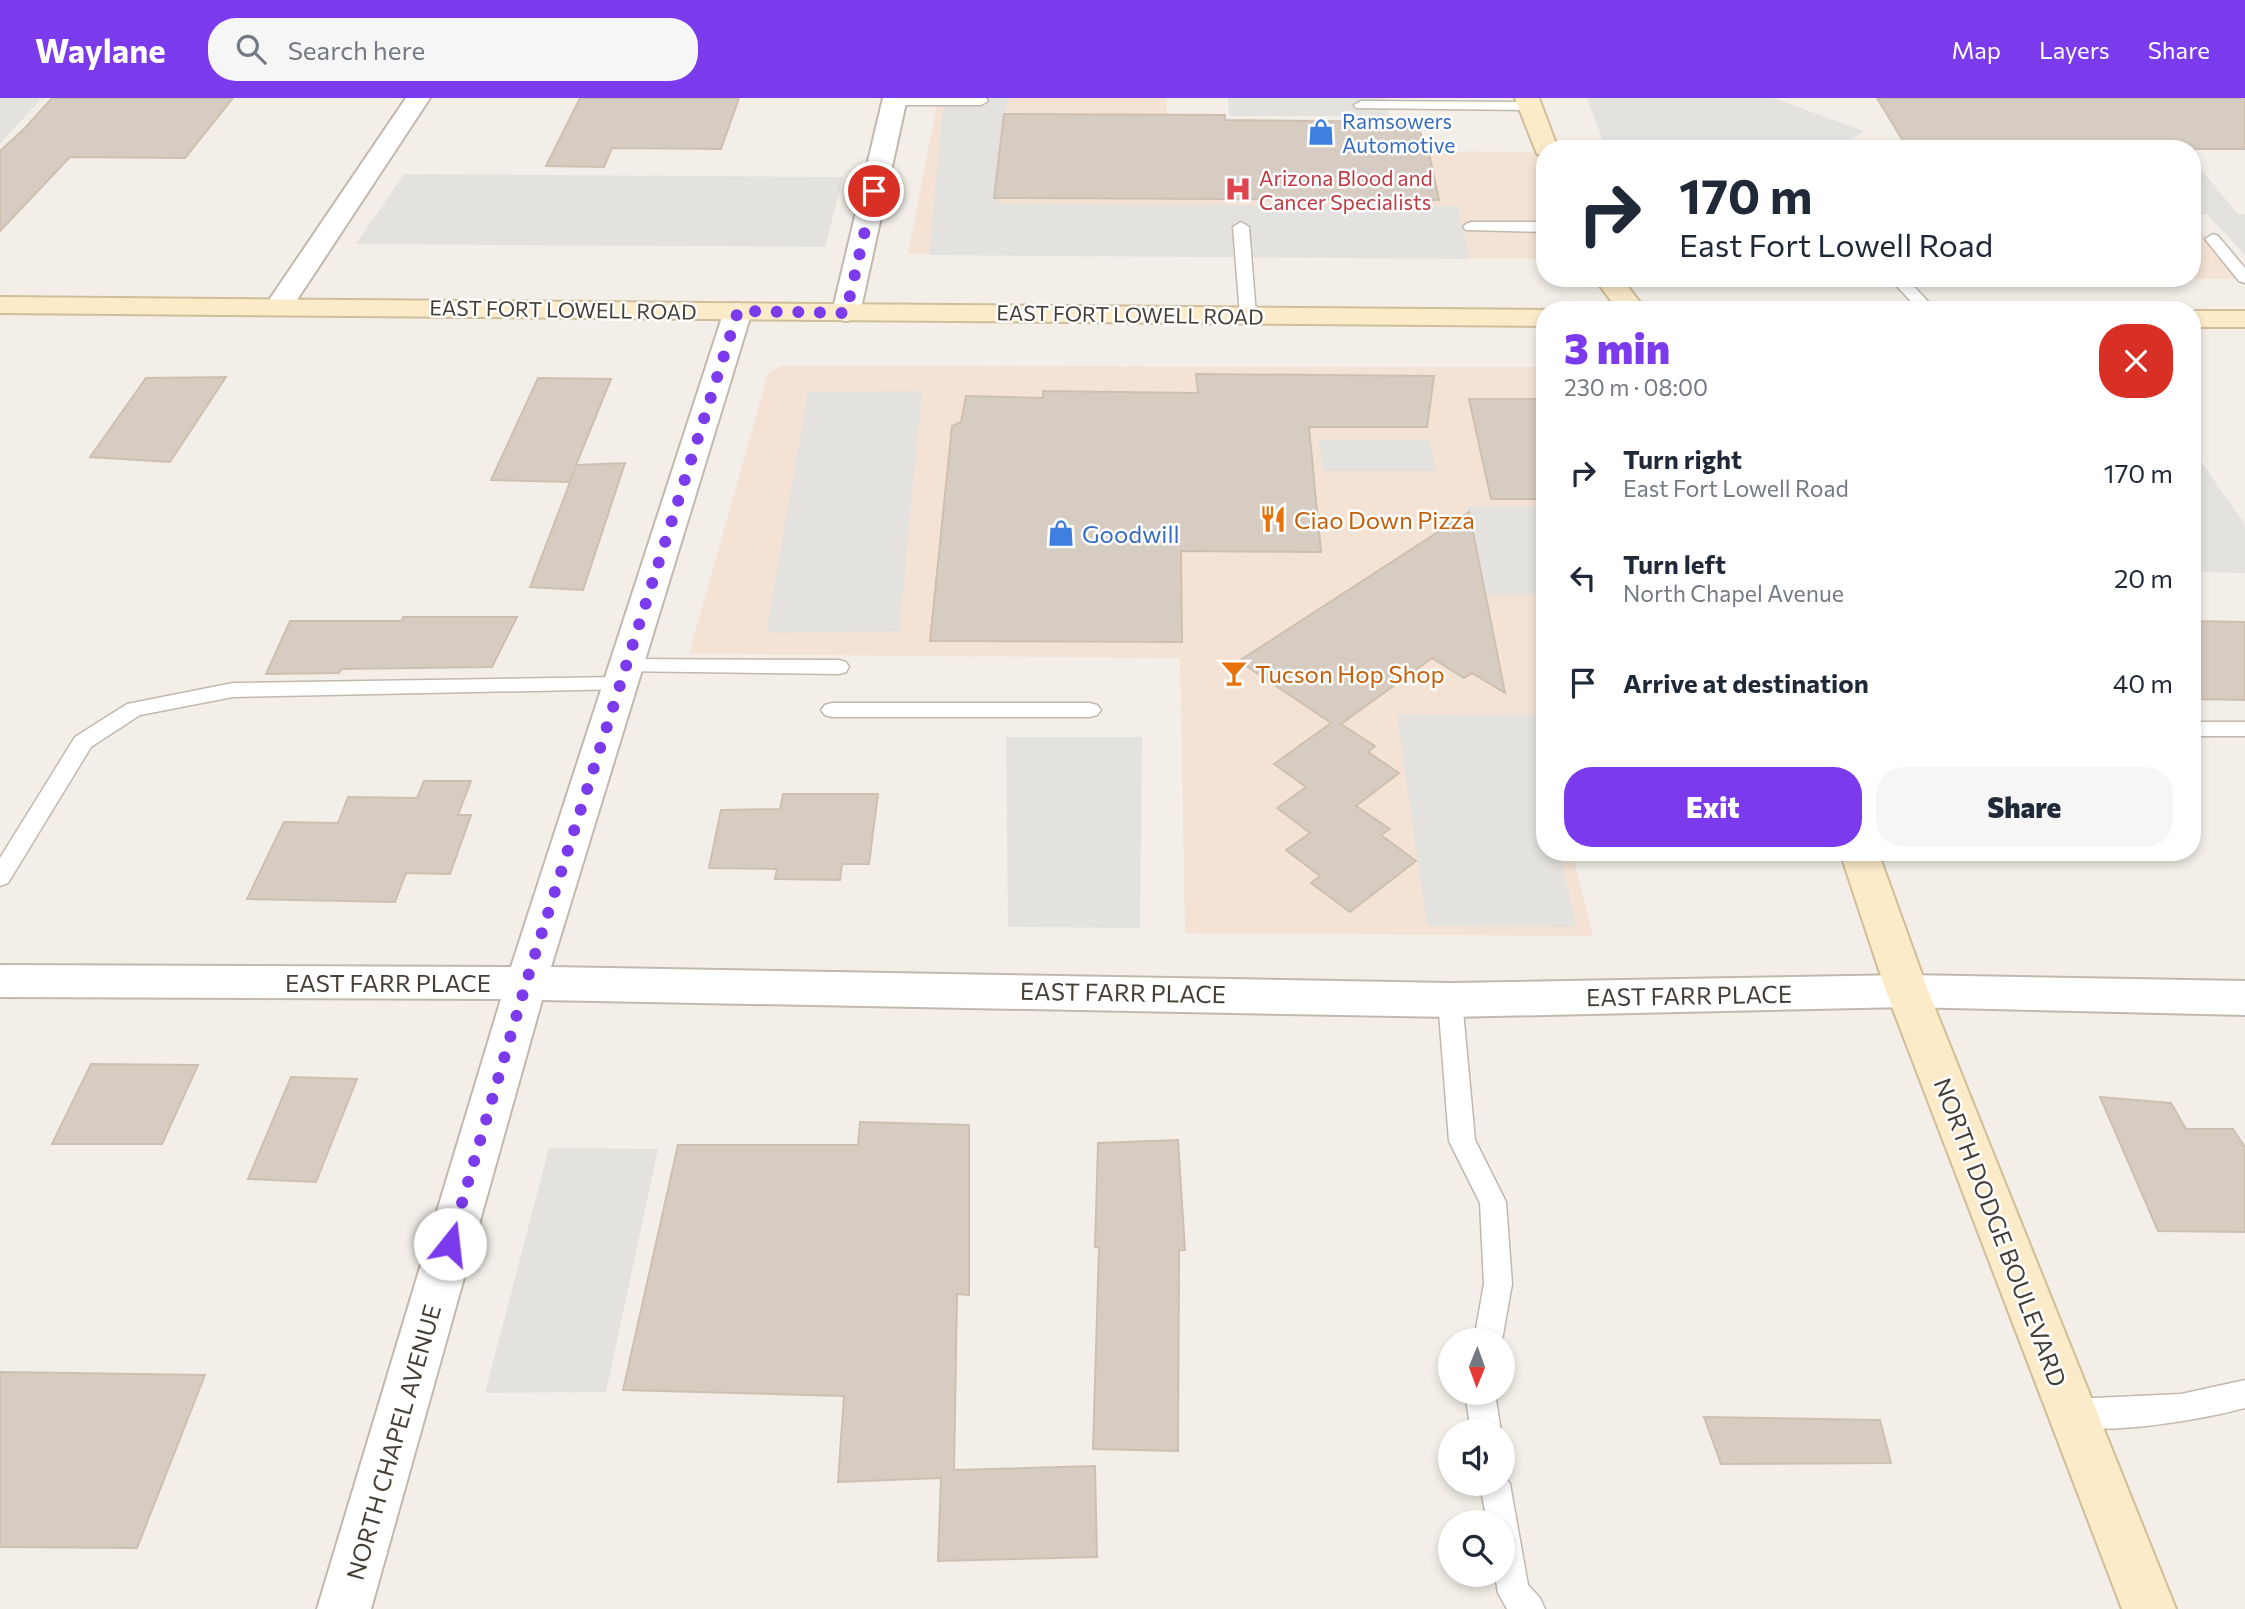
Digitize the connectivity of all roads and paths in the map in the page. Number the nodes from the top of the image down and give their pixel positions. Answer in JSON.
{"nodes":[{"id":1,"x":418,"y":98,"type":"edge"},
{"id":2,"x":895,"y":99,"type":"edge"},
{"id":3,"x":981,"y":101,"type":"dead end"},
{"id":4,"x":1529,"y":102,"type":"edge"},
{"id":5,"x":1361,"y":105,"type":"dead end"},
{"id":6,"x":1543,"y":140,"type":"edge"},
{"id":7,"x":1241,"y":227,"type":"dead end"},
{"id":8,"x":1471,"y":227,"type":"dead end"},
{"id":9,"x":1536,"y":227,"type":"edge"},
{"id":10,"x":2213,"y":239,"type":"dead end"},
{"id":11,"x":2245,"y":278,"type":"edge"},
{"id":12,"x":1614,"y":287,"type":"edge"},
{"id":13,"x":1905,"y":287,"type":"edge"},
{"id":14,"x":1625,"y":301,"type":"edge"},
{"id":15,"x":1919,"y":301,"type":"edge"},
{"id":16,"x":0,"y":305,"type":"edge"},
{"id":17,"x":279,"y":306,"type":"junction"},
{"id":18,"x":738,"y":311,"type":"junction"},
{"id":19,"x":846,"y":313,"type":"junction"},
{"id":20,"x":1248,"y":315,"type":"junction"},
{"id":21,"x":1536,"y":318,"type":"edge"},
{"id":22,"x":2201,"y":319,"type":"edge"},
{"id":23,"x":2245,"y":319,"type":"edge"},
{"id":24,"x":839,"y":667,"type":"dead end"},
{"id":25,"x":622,"y":675,"type":"junction"},
{"id":26,"x":1090,"y":709,"type":"dead end"},
{"id":27,"x":832,"y":710,"type":"dead end"},
{"id":28,"x":2201,"y":729,"type":"edge"},
{"id":29,"x":2245,"y":729,"type":"edge"},
{"id":30,"x":1862,"y":861,"type":"edge"},
{"id":31,"x":0,"y":877,"type":"edge"},
{"id":32,"x":0,"y":981,"type":"edge"},
{"id":33,"x":526,"y":983,"type":"junction"},
{"id":34,"x":1907,"y":991,"type":"junction"},
{"id":35,"x":2245,"y":998,"type":"edge"},
{"id":36,"x":1450,"y":1000,"type":"junction"},
{"id":37,"x":1490,"y":1328,"type":"edge"},
{"id":38,"x":2245,"y":1394,"type":"edge"},
{"id":39,"x":2072,"y":1413,"type":"junction"},
{"id":40,"x":1513,"y":1587,"type":"edge"},
{"id":41,"x":344,"y":1609,"type":"edge"},
{"id":42,"x":1529,"y":1609,"type":"edge"},
{"id":43,"x":2149,"y":1609,"type":"edge"}],
"edges":[{"from":1,"to":17,"type":"street"},
{"from":2,"to":3,"type":"lane"},
{"from":2,"to":19,"type":"street"},
{"from":4,"to":5,"type":"lane"},
{"from":4,"to":6,"type":"main road"},
{"from":7,"to":20,"type":"lane"},
{"from":8,"to":9,"type":"lane"},
{"from":10,"to":11,"type":"lane"},
{"from":12,"to":14,"type":"main road"},
{"from":13,"to":15,"type":"lane"},
{"from":16,"to":17,"type":"main road","name":"EAST FORT LOWELL ROAD"},
{"from":17,"to":18,"type":"main road","name":"EAST FORT LOWELL ROAD"},
{"from":18,"to":19,"type":"main road","name":"EAST FORT LOWELL ROAD"},
{"from":18,"to":25,"type":"street","name":"NORTH CHAPEL AVENUE"},
{"from":19,"to":20,"type":"main road","name":"EAST FORT LOWELL ROAD"},
{"from":20,"to":21,"type":"main road","name":"EAST FORT LOWELL ROAD"},
{"from":22,"to":23,"type":"main road"},
{"from":24,"to":25,"type":"lane"},
{"from":25,"to":31,"type":"lane"},
{"from":25,"to":33,"type":"street","name":"NORTH CHAPEL AVENUE"},
{"from":26,"to":27,"type":"lane"},
{"from":28,"to":29,"type":"lane"},
{"from":30,"to":34,"type":"main road","name":"NORTH DODGE BOULEVARD"},
{"from":32,"to":33,"type":"street","name":"EAST FARR PLACE"},
{"from":33,"to":36,"type":"street","name":"EAST FARR PLACE"},
{"from":33,"to":41,"type":"street","name":"NORTH CHAPEL AVENUE"},
{"from":34,"to":35,"type":"street","name":"EAST FARR PLACE"},
{"from":34,"to":36,"type":"street","name":"EAST FARR PLACE"},
{"from":34,"to":39,"type":"main road","name":"NORTH DODGE BOULEVARD"},
{"from":36,"to":37,"type":"lane"},
{"from":38,"to":39,"type":"lane"},
{"from":39,"to":43,"type":"main road","name":"NORTH DODGE BOULEVARD"},
{"from":40,"to":42,"type":"lane"}]}
